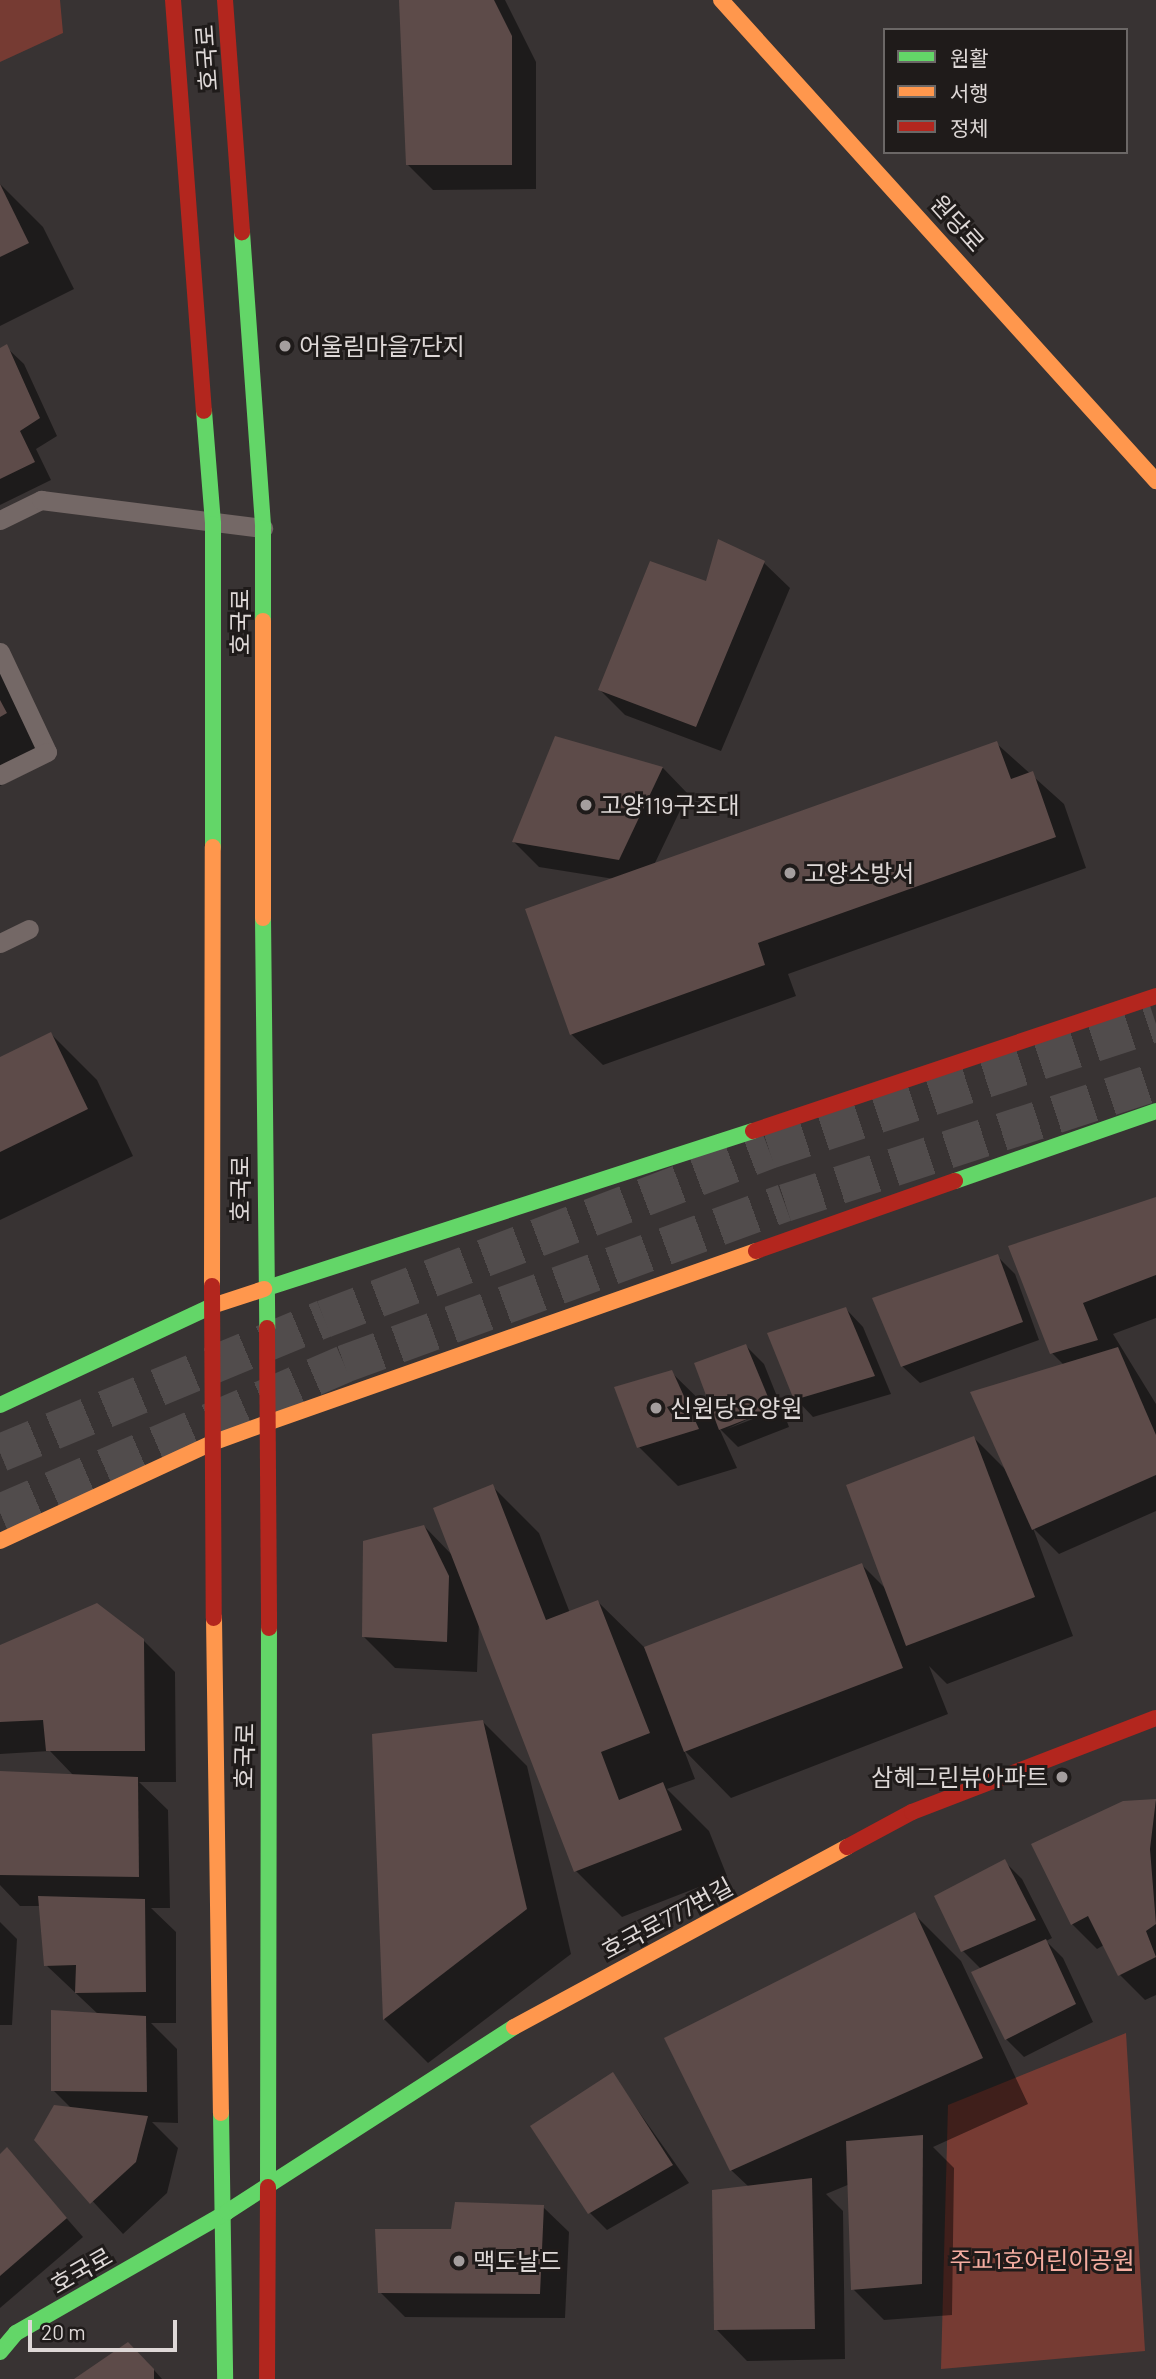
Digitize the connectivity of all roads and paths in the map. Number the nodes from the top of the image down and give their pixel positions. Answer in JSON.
{"nodes":[{"id":1,"x":173,"y":0,"type":"edge"},
{"id":2,"x":225,"y":0,"type":"edge"},
{"id":3,"x":721,"y":0,"type":"edge"},
{"id":4,"x":1156,"y":481,"type":"edge"},
{"id":5,"x":0,"y":520,"type":"edge"},
{"id":6,"x":213,"y":524,"type":"junction"},
{"id":7,"x":263,"y":528,"type":"junction"},
{"id":8,"x":0,"y":652,"type":"edge"},
{"id":9,"x":0,"y":775,"type":"edge"},
{"id":10,"x":29,"y":929,"type":"dead end"},
{"id":11,"x":215,"y":941,"type":"junction"},
{"id":12,"x":0,"y":943,"type":"edge"},
{"id":13,"x":231,"y":993,"type":"dead end"},
{"id":14,"x":1156,"y":996,"type":"edge"},
{"id":15,"x":263,"y":1006,"type":"junction"},
{"id":16,"x":249,"y":1021,"type":"dead end"},
{"id":17,"x":1156,"y":1111,"type":"edge"},
{"id":18,"x":264,"y":1289,"type":"junction"},
{"id":19,"x":212,"y":1306,"type":"junction"},
{"id":20,"x":0,"y":1405,"type":"edge"},
{"id":21,"x":270,"y":1422,"type":"junction"},
{"id":22,"x":212,"y":1443,"type":"junction"},
{"id":23,"x":0,"y":1541,"type":"edge"},
{"id":24,"x":1156,"y":1718,"type":"edge"},
{"id":25,"x":262,"y":2189,"type":"junction"},
{"id":26,"x":227,"y":2212,"type":"junction"},
{"id":27,"x":0,"y":2352,"type":"edge"},
{"id":28,"x":225,"y":2379,"type":"edge"},
{"id":29,"x":267,"y":2379,"type":"edge"}],
"edges":[{"from":1,"to":6,"type":"main road","name":"호국로"},
{"from":2,"to":7,"type":"main road","name":"호국로"},
{"from":3,"to":4,"type":"main road","name":"원당로"},
{"from":5,"to":6,"type":"lane"},
{"from":6,"to":7,"type":"lane"},
{"from":6,"to":11,"type":"main road","name":"호국로"},
{"from":7,"to":15,"type":"main road","name":"호국로"},
{"from":8,"to":9,"type":"lane"},
{"from":10,"to":12,"type":"lane"},
{"from":11,"to":13,"type":"main road"},
{"from":11,"to":19,"type":"main road","name":"호국로"},
{"from":14,"to":18,"type":"main road"},
{"from":15,"to":16,"type":"main road"},
{"from":15,"to":18,"type":"main road","name":"호국로"},
{"from":17,"to":21,"type":"main road"},
{"from":18,"to":19,"type":"main road"},
{"from":18,"to":21,"type":"main road","name":"호국로"},
{"from":19,"to":20,"type":"main road"},
{"from":19,"to":22,"type":"main road","name":"호국로"},
{"from":21,"to":22,"type":"main road"},
{"from":21,"to":25,"type":"main road","name":"호국로"},
{"from":22,"to":23,"type":"main road"},
{"from":22,"to":26,"type":"main road","name":"호국로"},
{"from":24,"to":25,"type":"main road","name":"호국로777번길"},
{"from":25,"to":26,"type":"main road","name":"호국로777번길"},
{"from":25,"to":29,"type":"main road","name":"호국로"},
{"from":26,"to":27,"type":"main road","name":"호국로"},
{"from":26,"to":28,"type":"main road","name":"호국로"}]}
